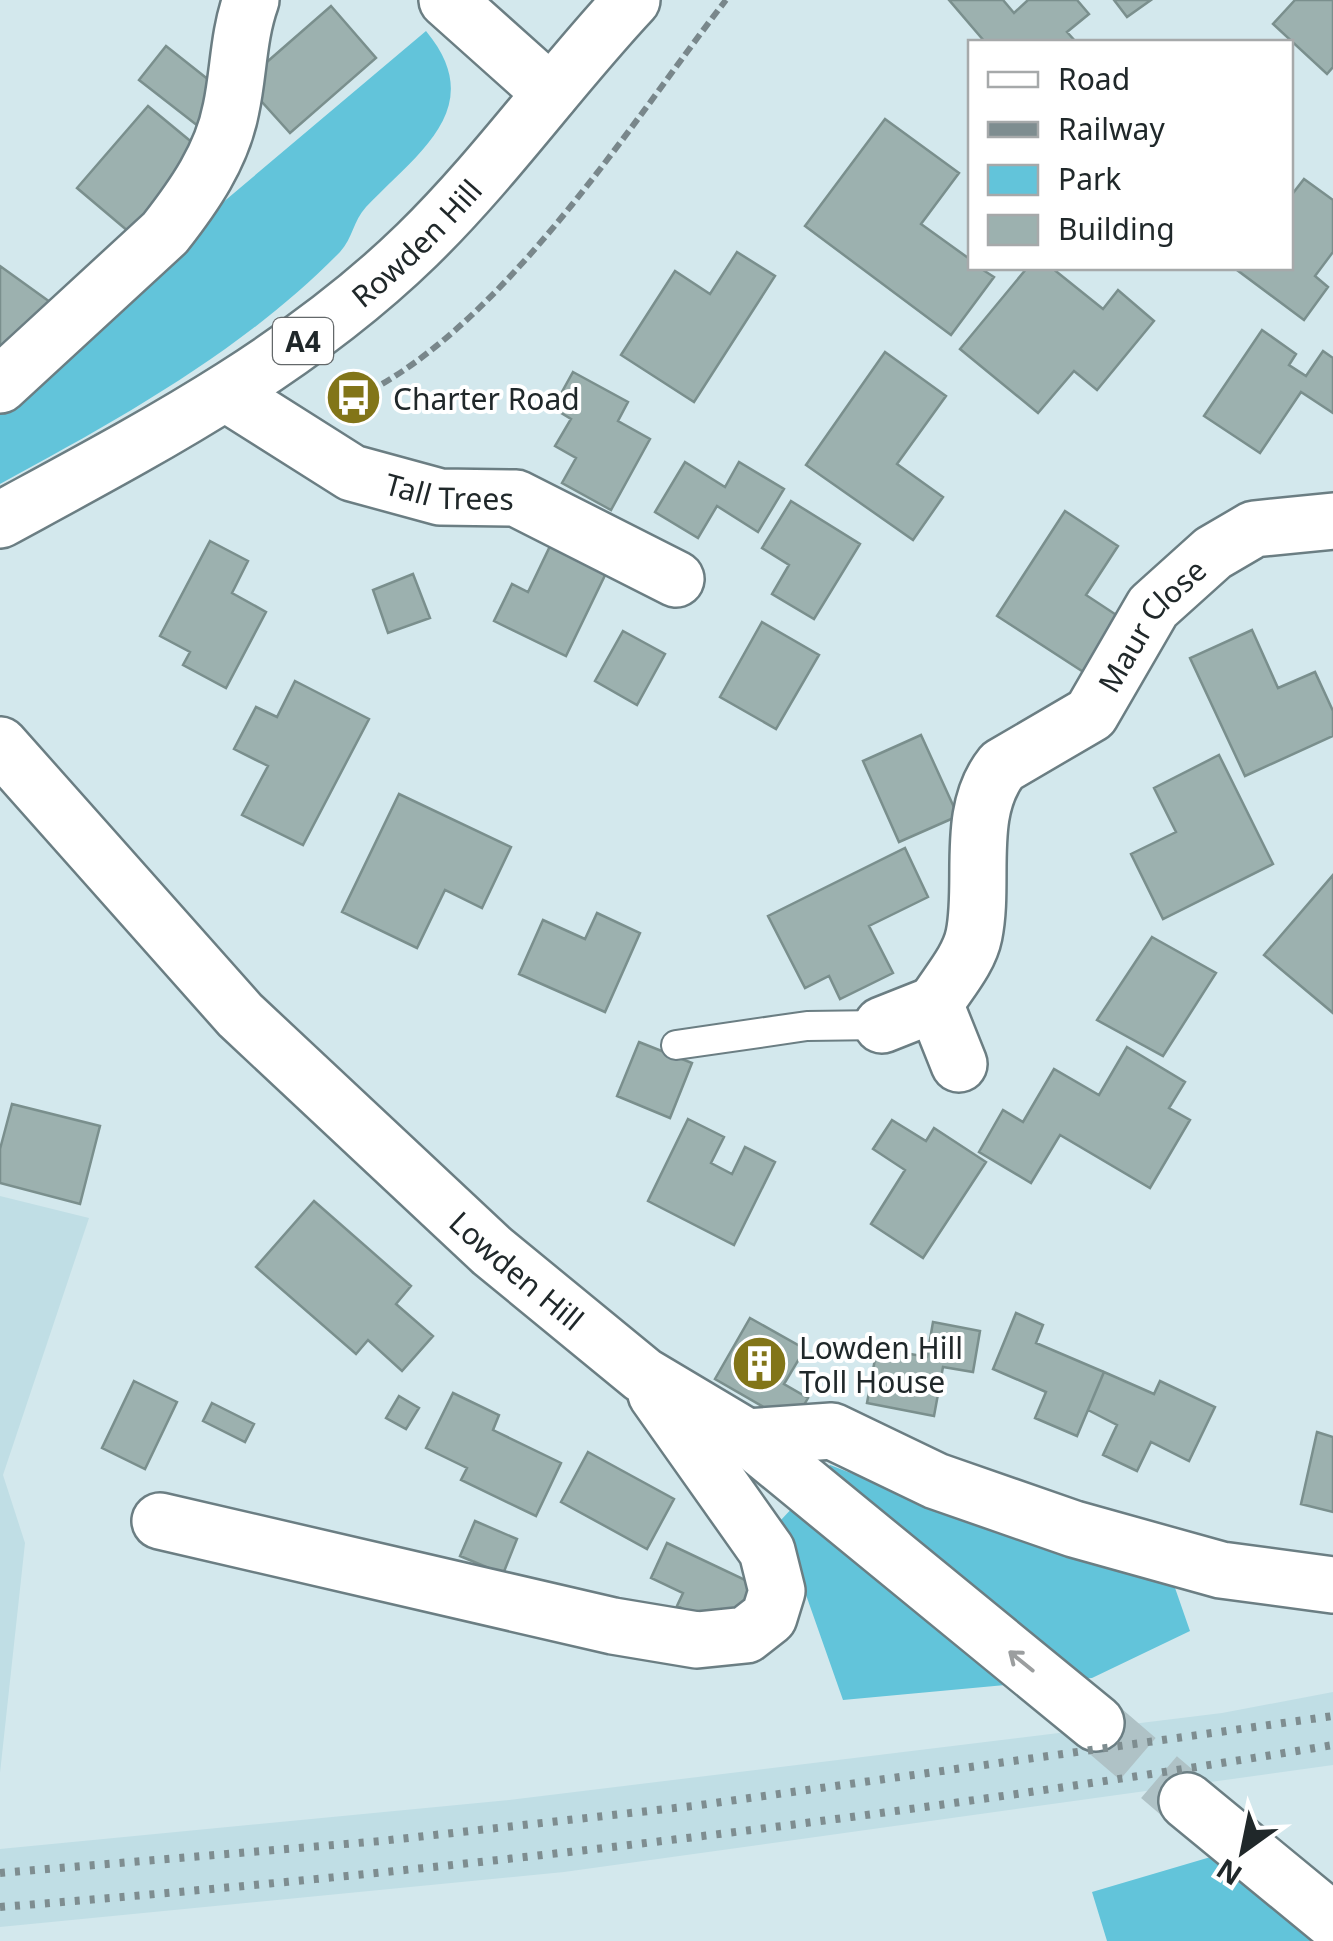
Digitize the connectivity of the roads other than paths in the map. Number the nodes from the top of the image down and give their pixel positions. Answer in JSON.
{"nodes":[{"id":1,"x":251,"y":0,"type":"edge"},
{"id":2,"x":447,"y":0,"type":"edge"},
{"id":3,"x":632,"y":0,"type":"edge"},
{"id":4,"x":550,"y":93,"type":"junction"},
{"id":5,"x":0,"y":385,"type":"edge"},
{"id":6,"x":227,"y":394,"type":"junction"},
{"id":7,"x":0,"y":520,"type":"edge"},
{"id":8,"x":1333,"y":521,"type":"edge"},
{"id":9,"x":676,"y":579,"type":"dead end"},
{"id":10,"x":0,"y":744,"type":"edge"},
{"id":11,"x":936,"y":1004,"type":"junction"},
{"id":12,"x":882,"y":1025,"type":"joint"},
{"id":13,"x":676,"y":1045,"type":"dead end"},
{"id":14,"x":959,"y":1064,"type":"dead end"},
{"id":15,"x":643,"y":1375,"type":"junction"},
{"id":16,"x":747,"y":1437,"type":"junction"},
{"id":17,"x":160,"y":1521,"type":"dead end"},
{"id":18,"x":1333,"y":1586,"type":"edge"},
{"id":19,"x":1096,"y":1723,"type":"tunnel mouth"},
{"id":20,"x":1187,"y":1801,"type":"tunnel mouth"},
{"id":21,"x":1333,"y":1920,"type":"edge"}],
"edges":[{"from":1,"to":5,"type":"street"},
{"from":2,"to":4,"type":"street"},
{"from":3,"to":4,"type":"street","name":"Rowden Hill","number":"A4"},
{"from":4,"to":6,"type":"street","name":"Rowden Hill","number":"A4"},
{"from":6,"to":7,"type":"street","name":"Rowden Hill","number":"A4"},
{"from":6,"to":9,"type":"street","name":"Tall Trees"},
{"from":8,"to":11,"type":"street","name":"Maur Close"},
{"from":10,"to":15,"type":"street","name":"Lowden Hill"},
{"from":11,"to":12,"type":"street"},
{"from":11,"to":14,"type":"street"},
{"from":12,"to":13,"type":"lane"},
{"from":15,"to":16,"type":"street","name":"Lowden Hill"},
{"from":15,"to":17,"type":"street"},
{"from":16,"to":18,"type":"street"},
{"from":19,"to":16,"type":"street","name":"Lowden Hill","one_way":true},
{"from":20,"to":21,"type":"street"}]}
